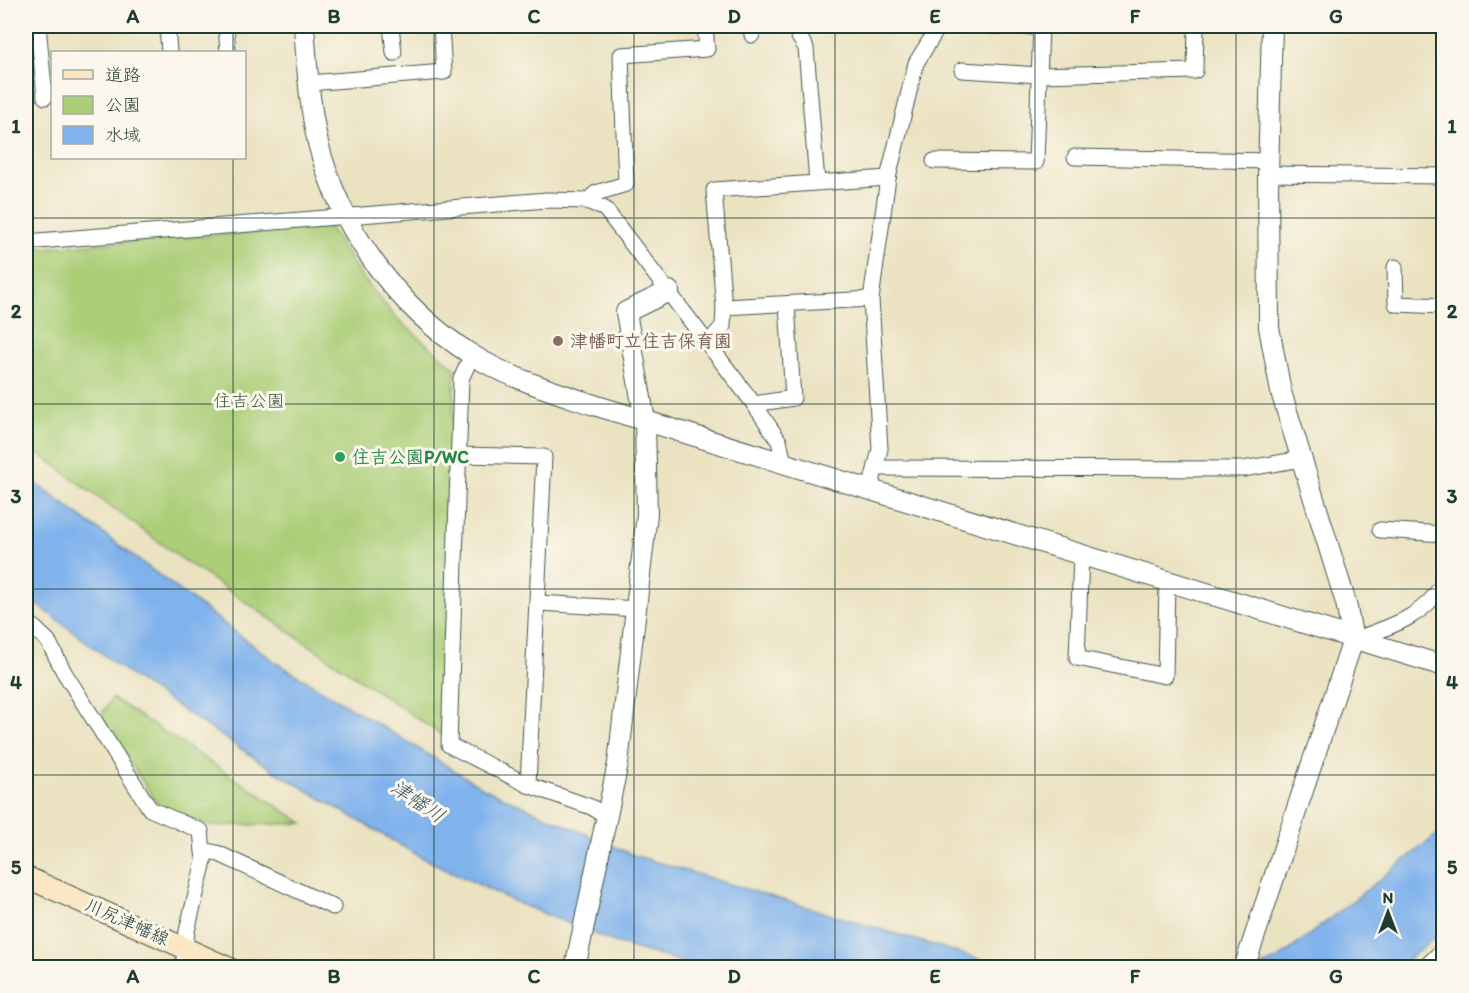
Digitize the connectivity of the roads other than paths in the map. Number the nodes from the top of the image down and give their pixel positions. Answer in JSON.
{"nodes":[{"id":1,"x":38,"y":26,"type":"edge"},
{"id":2,"x":167,"y":26,"type":"edge"},
{"id":3,"x":226,"y":26,"type":"edge"},
{"id":4,"x":304,"y":26,"type":"edge"},
{"id":5,"x":391,"y":26,"type":"edge"},
{"id":6,"x":441,"y":26,"type":"edge"},
{"id":7,"x":705,"y":26,"type":"edge"},
{"id":8,"x":798,"y":26,"type":"edge"},
{"id":9,"x":939,"y":26,"type":"edge"},
{"id":10,"x":991,"y":26,"type":"edge"},
{"id":11,"x":1041,"y":26,"type":"edge"},
{"id":12,"x":1196,"y":26,"type":"edge"},
{"id":13,"x":1272,"y":26,"type":"edge"},
{"id":14,"x":169,"y":51,"type":"edge"},
{"id":15,"x":228,"y":51,"type":"edge"},
{"id":16,"x":394,"y":53,"type":"dead end"},
{"id":17,"x":962,"y":70,"type":"dead end"},
{"id":18,"x":1039,"y":75,"type":"junction"},
{"id":19,"x":309,"y":83,"type":"junction"},
{"id":20,"x":45,"y":97,"type":"dead end"},
{"id":21,"x":1075,"y":157,"type":"dead end"},
{"id":22,"x":934,"y":161,"type":"dead end"},
{"id":23,"x":1268,"y":168,"type":"junction"},
{"id":24,"x":1443,"y":176,"type":"edge"},
{"id":25,"x":888,"y":178,"type":"junction"},
{"id":26,"x":817,"y":182,"type":"junction"},
{"id":27,"x":588,"y":201,"type":"junction"},
{"id":28,"x":346,"y":217,"type":"junction"},
{"id":29,"x":26,"y":242,"type":"edge"},
{"id":30,"x":1395,"y":267,"type":"dead end"},
{"id":31,"x":669,"y":291,"type":"junction"},
{"id":32,"x":871,"y":299,"type":"junction"},
{"id":33,"x":787,"y":304,"type":"junction"},
{"id":34,"x":1443,"y":306,"type":"edge"},
{"id":35,"x":724,"y":308,"type":"junction"},
{"id":36,"x":709,"y":342,"type":"junction"},
{"id":37,"x":472,"y":355,"type":"junction"},
{"id":38,"x":754,"y":404,"type":"junction"},
{"id":39,"x":645,"y":421,"type":"junction"},
{"id":40,"x":459,"y":455,"type":"junction"},
{"id":41,"x":1301,"y":459,"type":"junction"},
{"id":42,"x":784,"y":464,"type":"junction"},
{"id":43,"x":876,"y":468,"type":"junction"},
{"id":44,"x":870,"y":490,"type":"junction"},
{"id":45,"x":1380,"y":530,"type":"dead end"},
{"id":46,"x":1443,"y":534,"type":"edge"},
{"id":47,"x":1081,"y":556,"type":"junction"},
{"id":48,"x":1443,"y":580,"type":"edge"},
{"id":49,"x":1167,"y":583,"type":"junction"},
{"id":50,"x":539,"y":603,"type":"junction"},
{"id":51,"x":637,"y":609,"type":"junction"},
{"id":52,"x":26,"y":620,"type":"edge"},
{"id":53,"x":1353,"y":640,"type":"junction"},
{"id":54,"x":1443,"y":666,"type":"edge"},
{"id":55,"x":528,"y":785,"type":"junction"},
{"id":56,"x":608,"y":822,"type":"junction"},
{"id":57,"x":203,"y":850,"type":"junction"},
{"id":58,"x":26,"y":877,"type":"edge"},
{"id":59,"x":333,"y":907,"type":"dead end"},
{"id":60,"x":1443,"y":949,"type":"edge"},
{"id":61,"x":185,"y":958,"type":"edge"},
{"id":62,"x":229,"y":968,"type":"edge"},
{"id":63,"x":575,"y":968,"type":"edge"},
{"id":64,"x":1244,"y":968,"type":"edge"},
{"id":65,"x":1424,"y":968,"type":"edge"}],
"edges":[{"from":1,"to":20,"type":"street"},
{"from":2,"to":14,"type":"street"},
{"from":3,"to":15,"type":"street"},
{"from":4,"to":19,"type":"street"},
{"from":5,"to":16,"type":"street"},
{"from":6,"to":19,"type":"street"},
{"from":7,"to":27,"type":"street"},
{"from":8,"to":26,"type":"street"},
{"from":9,"to":25,"type":"street"},
{"from":10,"to":11,"type":"street"},
{"from":11,"to":18,"type":"street"},
{"from":12,"to":18,"type":"street"},
{"from":13,"to":23,"type":"street"},
{"from":17,"to":18,"type":"street"},
{"from":18,"to":22,"type":"street"},
{"from":19,"to":28,"type":"street"},
{"from":21,"to":23,"type":"street"},
{"from":23,"to":24,"type":"street"},
{"from":23,"to":41,"type":"street"},
{"from":25,"to":26,"type":"street"},
{"from":25,"to":32,"type":"street"},
{"from":26,"to":35,"type":"street"},
{"from":27,"to":28,"type":"street"},
{"from":27,"to":31,"type":"street"},
{"from":28,"to":29,"type":"street"},
{"from":28,"to":37,"type":"street"},
{"from":30,"to":34,"type":"street"},
{"from":31,"to":36,"type":"street"},
{"from":31,"to":39,"type":"street"},
{"from":32,"to":33,"type":"street"},
{"from":32,"to":43,"type":"street"},
{"from":33,"to":35,"type":"street"},
{"from":33,"to":38,"type":"street"},
{"from":35,"to":36,"type":"street"},
{"from":36,"to":38,"type":"street"},
{"from":37,"to":39,"type":"street"},
{"from":37,"to":40,"type":"street"},
{"from":38,"to":42,"type":"street"},
{"from":39,"to":42,"type":"street"},
{"from":39,"to":51,"type":"street"},
{"from":40,"to":50,"type":"street"},
{"from":40,"to":55,"type":"street"},
{"from":41,"to":43,"type":"street"},
{"from":41,"to":53,"type":"street"},
{"from":42,"to":44,"type":"street"},
{"from":43,"to":44,"type":"street"},
{"from":44,"to":47,"type":"street"},
{"from":45,"to":46,"type":"street"},
{"from":47,"to":49,"type":"street"},
{"from":47,"to":49,"type":"street"},
{"from":48,"to":53,"type":"street"},
{"from":49,"to":53,"type":"street"},
{"from":50,"to":51,"type":"street"},
{"from":50,"to":55,"type":"street"},
{"from":51,"to":56,"type":"street"},
{"from":52,"to":57,"type":"street"},
{"from":53,"to":54,"type":"street"},
{"from":53,"to":64,"type":"street"},
{"from":55,"to":56,"type":"street"},
{"from":56,"to":63,"type":"street"},
{"from":57,"to":59,"type":"street"},
{"from":57,"to":61,"type":"street"},
{"from":58,"to":61,"type":"main road","name":"川尻津幡線"},
{"from":60,"to":65,"type":"street"},
{"from":61,"to":62,"type":"main road","name":"川尻津幡線"}]}
